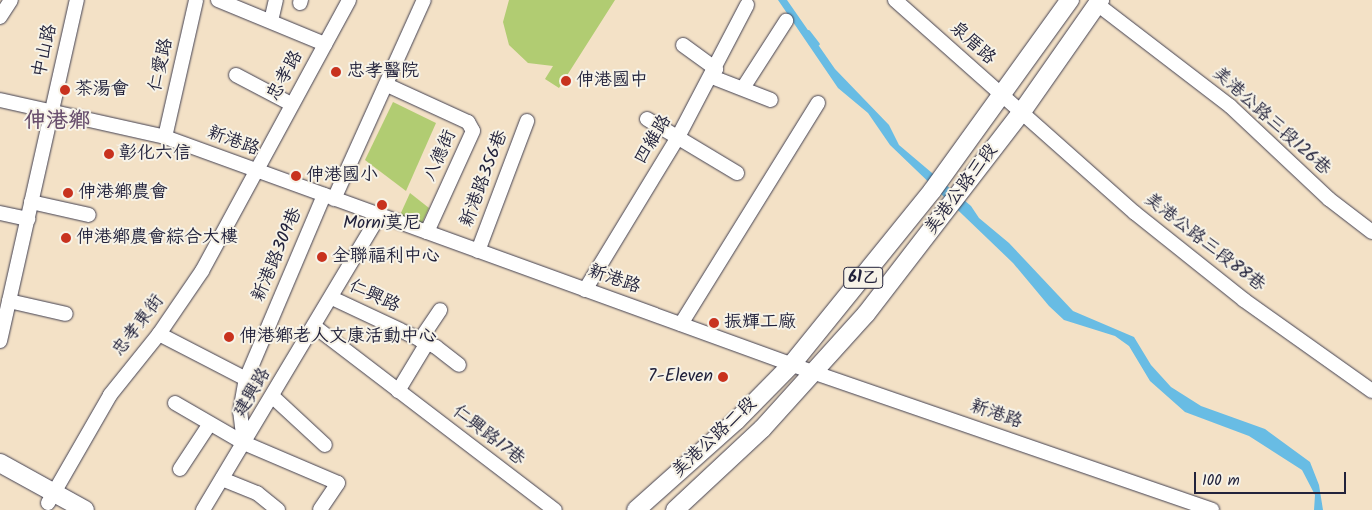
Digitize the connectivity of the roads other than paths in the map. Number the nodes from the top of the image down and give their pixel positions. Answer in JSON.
{"nodes":[{"id":1,"x":77,"y":0,"type":"edge"},
{"id":2,"x":196,"y":0,"type":"edge"},
{"id":3,"x":218,"y":0,"type":"edge"},
{"id":4,"x":276,"y":0,"type":"edge"},
{"id":5,"x":349,"y":0,"type":"edge"},
{"id":6,"x":424,"y":0,"type":"edge"},
{"id":7,"x":895,"y":0,"type":"edge"},
{"id":8,"x":1070,"y":0,"type":"edge"},
{"id":9,"x":1098,"y":2,"type":"edge"},
{"id":10,"x":747,"y":4,"type":"dead end"},
{"id":11,"x":271,"y":22,"type":"junction"},
{"id":12,"x":786,"y":22,"type":"dead end"},
{"id":13,"x":325,"y":44,"type":"junction"},
{"id":14,"x":683,"y":45,"type":"dead end"},
{"id":15,"x":714,"y":73,"type":"junction"},
{"id":16,"x":236,"y":75,"type":"dead end"},
{"id":17,"x":387,"y":85,"type":"junction"},
{"id":18,"x":743,"y":88,"type":"junction"},
{"id":19,"x":1002,"y":95,"type":"junction"},
{"id":20,"x":0,"y":100,"type":"edge"},
{"id":21,"x":771,"y":100,"type":"dead end"},
{"id":22,"x":818,"y":103,"type":"dead end"},
{"id":23,"x":291,"y":104,"type":"junction"},
{"id":24,"x":52,"y":110,"type":"junction"},
{"id":25,"x":1021,"y":113,"type":"junction"},
{"id":26,"x":647,"y":119,"type":"dead end"},
{"id":27,"x":528,"y":121,"type":"dead end"},
{"id":28,"x":164,"y":137,"type":"junction"},
{"id":29,"x":678,"y":137,"type":"junction"},
{"id":30,"x":255,"y":169,"type":"junction"},
{"id":31,"x":736,"y":173,"type":"dead end"},
{"id":32,"x":329,"y":197,"type":"junction"},
{"id":33,"x":31,"y":202,"type":"junction"},
{"id":34,"x":0,"y":213,"type":"edge"},
{"id":35,"x":89,"y":215,"type":"dead end"},
{"id":36,"x":379,"y":216,"type":"junction"},
{"id":37,"x":28,"y":219,"type":"junction"},
{"id":38,"x":427,"y":232,"type":"junction"},
{"id":39,"x":1372,"y":232,"type":"edge"},
{"id":40,"x":478,"y":251,"type":"junction"},
{"id":41,"x":585,"y":290,"type":"junction"},
{"id":42,"x":332,"y":298,"type":"junction"},
{"id":43,"x":9,"y":301,"type":"junction"},
{"id":44,"x":440,"y":310,"type":"dead end"},
{"id":45,"x":66,"y":314,"type":"dead end"},
{"id":46,"x":681,"y":324,"type":"junction"},
{"id":47,"x":314,"y":326,"type":"junction"},
{"id":48,"x":159,"y":334,"type":"junction"},
{"id":49,"x":0,"y":341,"type":"edge"},
{"id":50,"x":423,"y":341,"type":"junction"},
{"id":51,"x":792,"y":364,"type":"junction"},
{"id":52,"x":459,"y":365,"type":"dead end"},
{"id":53,"x":816,"y":373,"type":"junction"},
{"id":54,"x":246,"y":379,"type":"junction"},
{"id":55,"x":398,"y":391,"type":"junction"},
{"id":56,"x":1372,"y":391,"type":"edge"},
{"id":57,"x":272,"y":396,"type":"junction"},
{"id":58,"x":175,"y":403,"type":"dead end"},
{"id":59,"x":209,"y":425,"type":"junction"},
{"id":60,"x":244,"y":443,"type":"junction"},
{"id":61,"x":325,"y":444,"type":"dead end"},
{"id":62,"x":0,"y":464,"type":"edge"},
{"id":63,"x":180,"y":469,"type":"dead end"},
{"id":64,"x":0,"y":476,"type":"edge"},
{"id":65,"x":222,"y":479,"type":"junction"},
{"id":66,"x":54,"y":502,"type":"edge"},
{"id":67,"x":85,"y":510,"type":"edge"},
{"id":68,"x":203,"y":510,"type":"edge"},
{"id":69,"x":278,"y":510,"type":"edge"},
{"id":70,"x":320,"y":510,"type":"edge"},
{"id":71,"x":555,"y":510,"type":"edge"},
{"id":72,"x":636,"y":510,"type":"edge"},
{"id":73,"x":675,"y":510,"type":"edge"},
{"id":74,"x":1212,"y":510,"type":"edge"}],
"edges":[{"from":1,"to":24,"type":"street","name":"中山路"},
{"from":2,"to":28,"type":"street","name":"仁愛路"},
{"from":3,"to":11,"type":"street"},
{"from":4,"to":11,"type":"street"},
{"from":5,"to":13,"type":"street","name":"忠孝路"},
{"from":6,"to":17,"type":"street"},
{"from":7,"to":19,"type":"street","name":"泉厝路"},
{"from":8,"to":19,"type":"main road","name":"美港公路三段","number":"61乙"},
{"from":9,"to":25,"type":"main road","name":"美港公路三段","number":"61乙"},
{"from":9,"to":39,"type":"street","name":"美港公路三段126巷"},
{"from":10,"to":15,"type":"street","name":"四維路"},
{"from":11,"to":13,"type":"street"},
{"from":12,"to":18,"type":"street"},
{"from":13,"to":23,"type":"street","name":"忠孝路"},
{"from":14,"to":15,"type":"street"},
{"from":15,"to":18,"type":"street"},
{"from":15,"to":29,"type":"street","name":"四維路"},
{"from":16,"to":23,"type":"street"},
{"from":17,"to":32,"type":"street"},
{"from":17,"to":38,"type":"street","name":"八德街"},
{"from":18,"to":21,"type":"street"},
{"from":19,"to":25,"type":"street","name":"泉厝路"},
{"from":19,"to":51,"type":"main road","name":"美港公路三段","number":"61乙"},
{"from":20,"to":24,"type":"street","name":"新港路"},
{"from":22,"to":46,"type":"street"},
{"from":23,"to":30,"type":"street","name":"忠孝路"},
{"from":24,"to":28,"type":"street","name":"新港路"},
{"from":24,"to":33,"type":"street","name":"中山路"},
{"from":25,"to":53,"type":"main road","name":"美港公路三段","number":"61乙"},
{"from":25,"to":56,"type":"street","name":"美港公路三段88巷"},
{"from":26,"to":29,"type":"street"},
{"from":27,"to":40,"type":"street","name":"新港路356巷"},
{"from":28,"to":30,"type":"street","name":"新港路"},
{"from":29,"to":31,"type":"street"},
{"from":29,"to":41,"type":"street","name":"四維路"},
{"from":30,"to":32,"type":"street","name":"新港路"},
{"from":30,"to":48,"type":"street","name":"忠孝東街"},
{"from":32,"to":36,"type":"street","name":"新港路"},
{"from":32,"to":54,"type":"street","name":"新港路309巷"},
{"from":33,"to":35,"type":"street"},
{"from":33,"to":37,"type":"street","name":"中山路"},
{"from":34,"to":37,"type":"street"},
{"from":36,"to":38,"type":"street","name":"新港路"},
{"from":36,"to":42,"type":"street","name":"建興路"},
{"from":37,"to":43,"type":"street","name":"中山路"},
{"from":38,"to":40,"type":"street","name":"新港路"},
{"from":40,"to":41,"type":"street","name":"新港路"},
{"from":41,"to":46,"type":"street","name":"新港路"},
{"from":42,"to":47,"type":"street","name":"建興路"},
{"from":42,"to":50,"type":"street","name":"仁興路"},
{"from":43,"to":45,"type":"street"},
{"from":43,"to":49,"type":"street","name":"中山路"},
{"from":44,"to":50,"type":"street"},
{"from":46,"to":51,"type":"street","name":"新港路"},
{"from":47,"to":55,"type":"street","name":"仁興路17巷"},
{"from":47,"to":57,"type":"street","name":"建興路"},
{"from":48,"to":54,"type":"street"},
{"from":48,"to":66,"type":"street","name":"忠孝東街"},
{"from":50,"to":52,"type":"street","name":"仁興路"},
{"from":50,"to":55,"type":"street"},
{"from":51,"to":53,"type":"street","name":"新港路"},
{"from":51,"to":72,"type":"main road","name":"美港公路二段","number":"61乙"},
{"from":53,"to":73,"type":"main road","name":"美港公路二段","number":"61乙"},
{"from":53,"to":74,"type":"street","name":"新港路"},
{"from":54,"to":60,"type":"street","name":"新港路309巷"},
{"from":55,"to":71,"type":"street","name":"仁興路17巷"},
{"from":57,"to":60,"type":"street","name":"建興路"},
{"from":57,"to":61,"type":"street"},
{"from":58,"to":59,"type":"street"},
{"from":59,"to":60,"type":"street"},
{"from":59,"to":63,"type":"street"},
{"from":60,"to":65,"type":"street","name":"建興路"},
{"from":60,"to":70,"type":"street"},
{"from":62,"to":66,"type":"main road"},
{"from":64,"to":66,"type":"main road"},
{"from":65,"to":68,"type":"street","name":"建興路"},
{"from":65,"to":69,"type":"street"},
{"from":66,"to":67,"type":"main road"}]}
